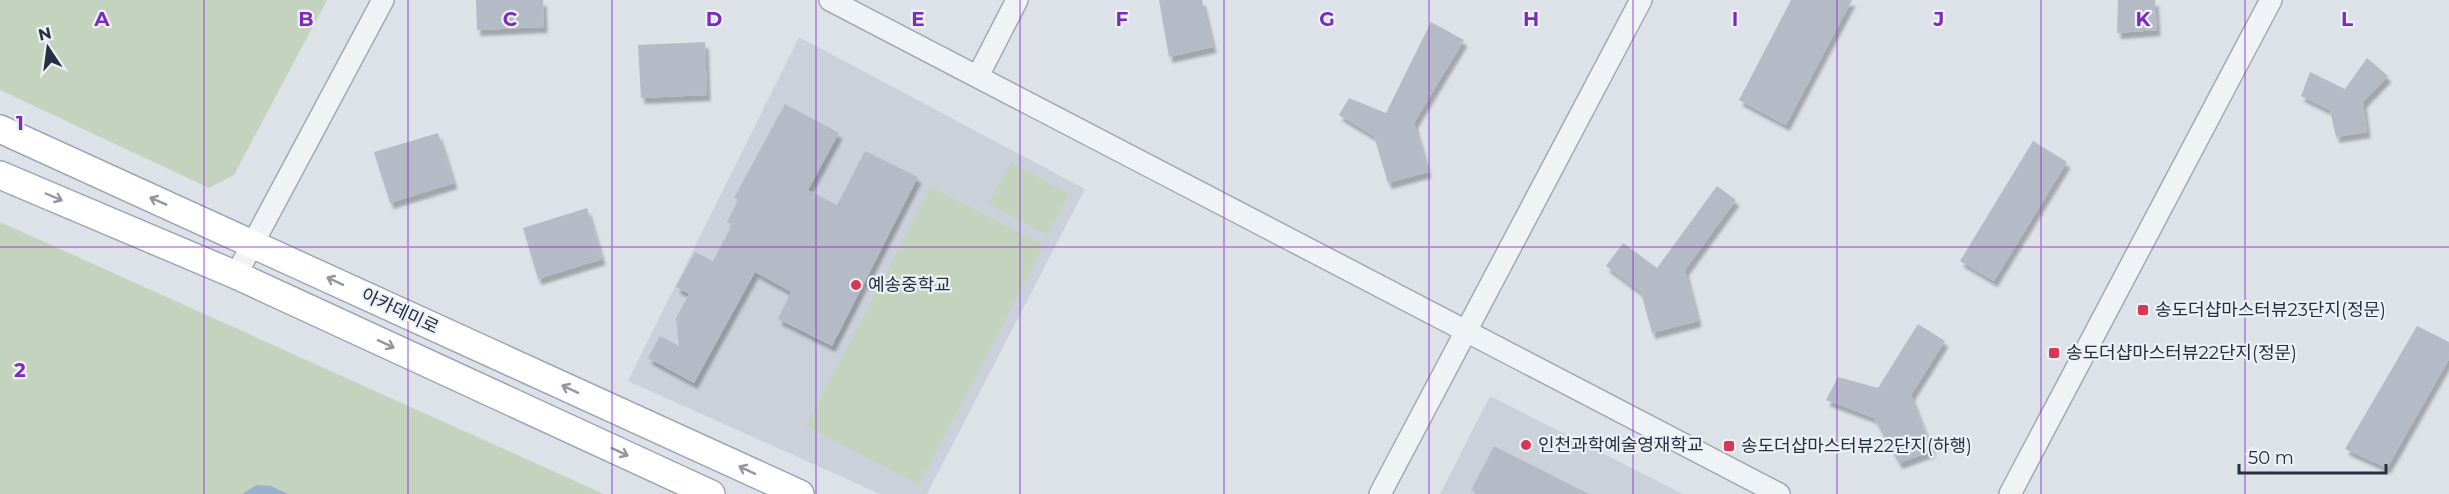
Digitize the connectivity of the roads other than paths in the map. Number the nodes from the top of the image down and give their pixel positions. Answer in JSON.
{"nodes":[{"id":1,"x":383,"y":0,"type":"edge"},
{"id":2,"x":830,"y":0,"type":"edge"},
{"id":3,"x":1017,"y":0,"type":"edge"},
{"id":4,"x":1641,"y":0,"type":"edge"},
{"id":5,"x":2271,"y":0,"type":"edge"},
{"id":6,"x":978,"y":76,"type":"junction"},
{"id":7,"x":0,"y":129,"type":"edge"},
{"id":8,"x":0,"y":175,"type":"edge"},
{"id":9,"x":252,"y":243,"type":"junction"},
{"id":10,"x":236,"y":275,"type":"junction"},
{"id":11,"x":1467,"y":330,"type":"junction"},
{"id":12,"x":711,"y":494,"type":"edge"},
{"id":13,"x":801,"y":494,"type":"edge"},
{"id":14,"x":1380,"y":494,"type":"edge"},
{"id":15,"x":1779,"y":494,"type":"edge"},
{"id":16,"x":2010,"y":494,"type":"edge"}],
"edges":[{"from":1,"to":9,"type":"street"},
{"from":2,"to":6,"type":"street"},
{"from":3,"to":6,"type":"street"},
{"from":4,"to":11,"type":"street"},
{"from":5,"to":16,"type":"street"},
{"from":6,"to":11,"type":"street"},
{"from":9,"to":7,"type":"main road","name":"아카데미로","one_way":true},
{"from":8,"to":10,"type":"main road","name":"아카데미로","one_way":true},
{"from":9,"to":10,"type":"street"},
{"from":13,"to":9,"type":"main road","name":"아카데미로","one_way":true},
{"from":10,"to":12,"type":"main road","name":"아카데미로","one_way":true},
{"from":11,"to":14,"type":"street"},
{"from":11,"to":15,"type":"street"}]}
